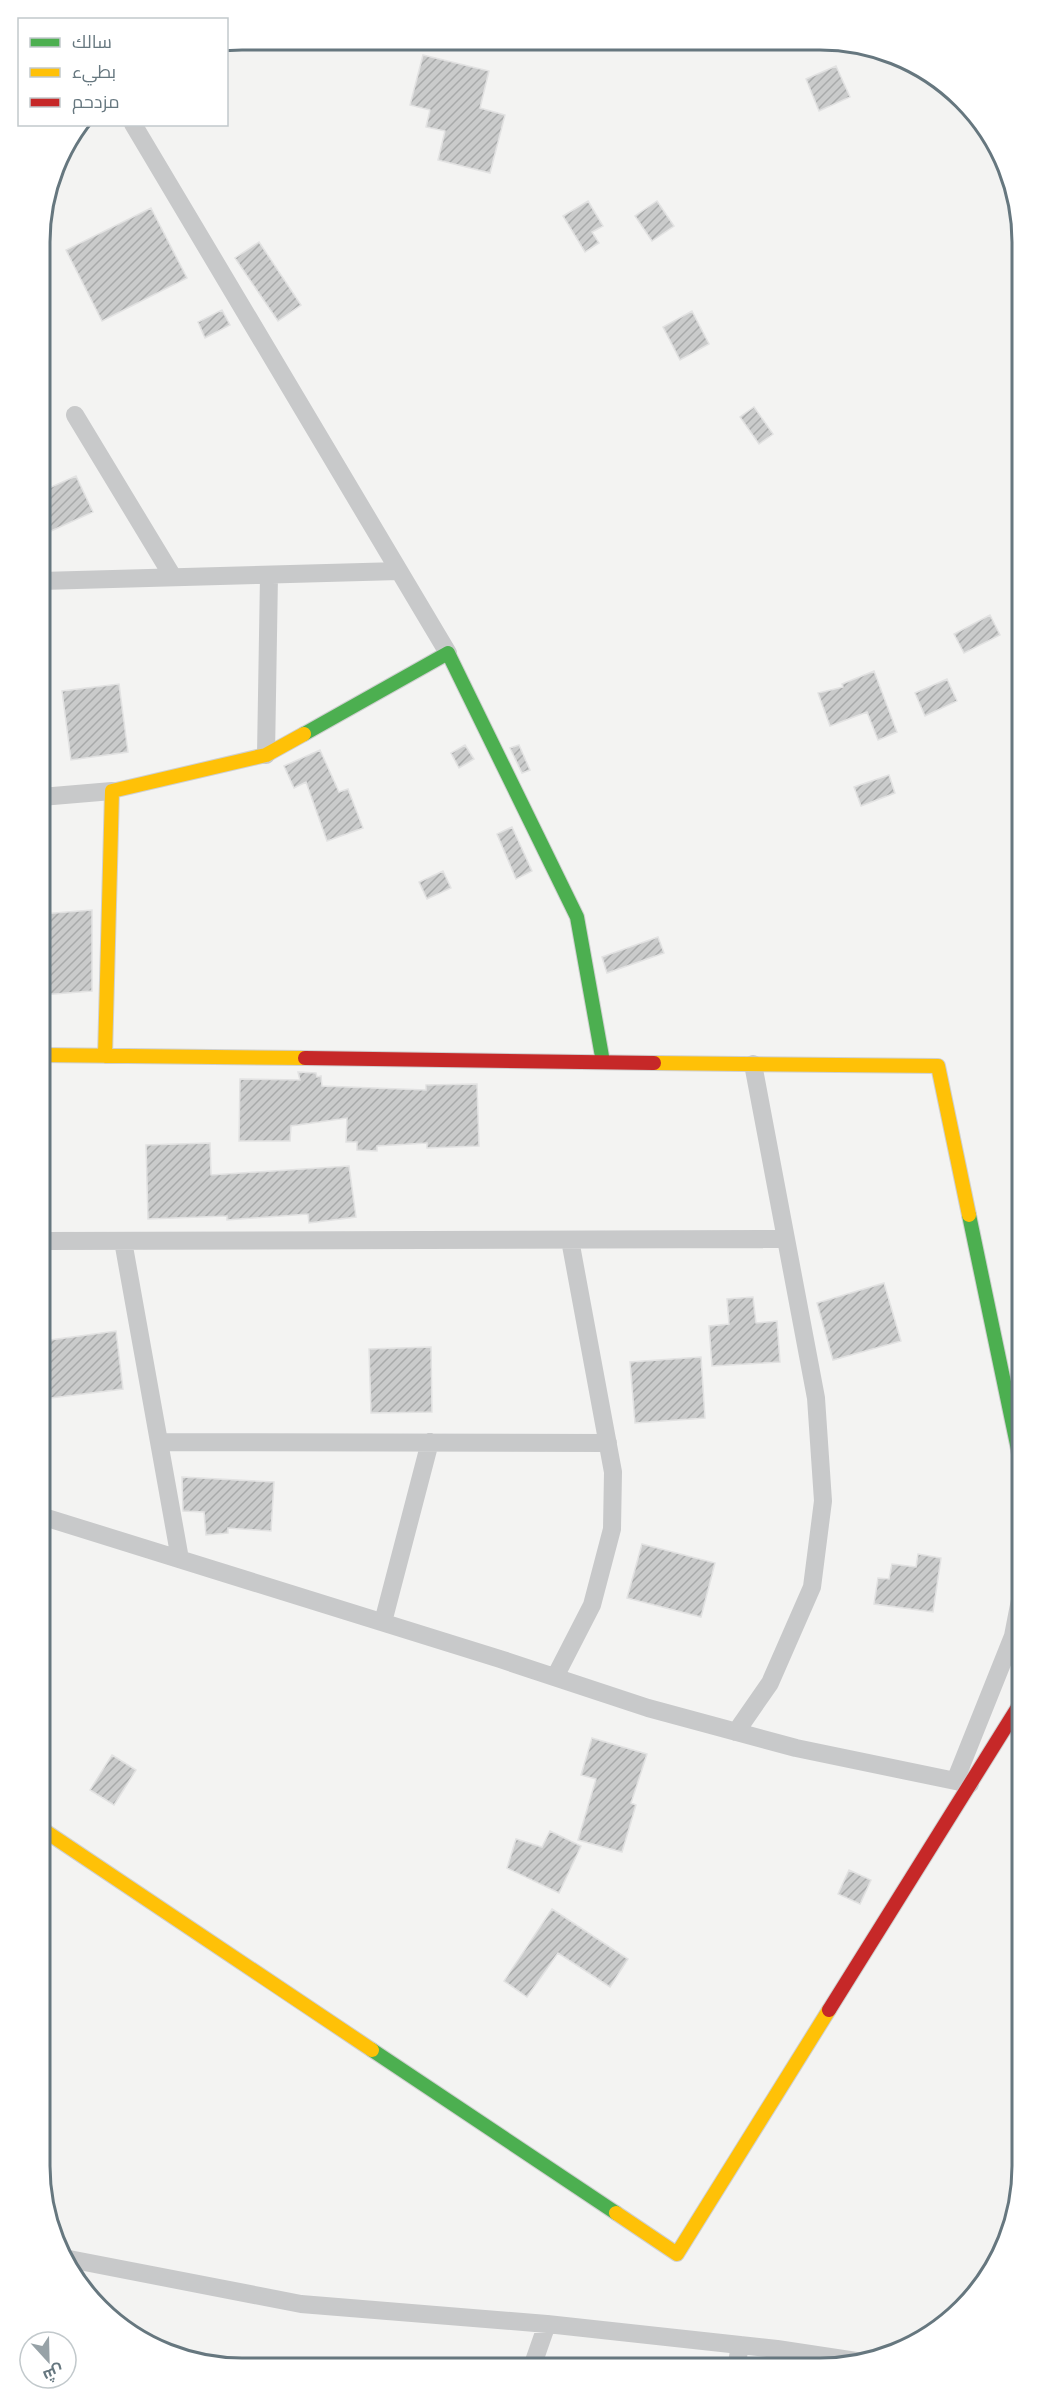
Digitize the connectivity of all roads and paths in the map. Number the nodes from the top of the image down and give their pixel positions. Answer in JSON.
{"nodes":[{"id":1,"x":134,"y":126,"type":"edge"},
{"id":2,"x":75,"y":415,"type":"dead end"},
{"id":3,"x":399,"y":571,"type":"junction"},
{"id":4,"x":269,"y":575,"type":"junction"},
{"id":5,"x":173,"y":577,"type":"junction"},
{"id":6,"x":50,"y":581,"type":"edge"},
{"id":7,"x":448,"y":653,"type":"junction"},
{"id":8,"x":266,"y":754,"type":"junction"},
{"id":9,"x":112,"y":791,"type":"junction"},
{"id":10,"x":50,"y":796,"type":"edge"},
{"id":11,"x":50,"y":1055,"type":"edge"},
{"id":12,"x":105,"y":1056,"type":"junction"},
{"id":13,"x":603,"y":1062,"type":"junction"},
{"id":14,"x":753,"y":1064,"type":"junction"},
{"id":15,"x":786,"y":1239,"type":"junction"},
{"id":16,"x":570,"y":1240,"type":"junction"},
{"id":17,"x":50,"y":1241,"type":"edge"},
{"id":18,"x":123,"y":1241,"type":"junction"},
{"id":19,"x":1011,"y":1418,"type":"edge"},
{"id":20,"x":160,"y":1442,"type":"junction"},
{"id":21,"x":430,"y":1442,"type":"junction"},
{"id":22,"x":608,"y":1443,"type":"junction"},
{"id":23,"x":50,"y":1519,"type":"edge"},
{"id":24,"x":180,"y":1559,"type":"junction"},
{"id":25,"x":383,"y":1622,"type":"junction"},
{"id":26,"x":1011,"y":1638,"type":"edge"},
{"id":27,"x":555,"y":1677,"type":"junction"},
{"id":28,"x":1011,"y":1716,"type":"edge"},
{"id":29,"x":736,"y":1732,"type":"junction"},
{"id":30,"x":963,"y":1782,"type":"junction"},
{"id":31,"x":50,"y":1834,"type":"edge"},
{"id":32,"x":74,"y":2260,"type":"edge"},
{"id":33,"x":547,"y":2324,"type":"junction"},
{"id":34,"x":738,"y":2354,"type":"edge"},
{"id":35,"x":535,"y":2358,"type":"edge"},
{"id":36,"x":800,"y":2358,"type":"edge"}],
"edges":[{"from":1,"to":3,"type":"street"},
{"from":2,"to":5,"type":"street"},
{"from":3,"to":4,"type":"street"},
{"from":3,"to":7,"type":"street"},
{"from":4,"to":5,"type":"street"},
{"from":4,"to":8,"type":"street"},
{"from":5,"to":6,"type":"street"},
{"from":7,"to":8,"type":"street"},
{"from":7,"to":13,"type":"street"},
{"from":8,"to":9,"type":"street"},
{"from":9,"to":10,"type":"street"},
{"from":9,"to":12,"type":"street"},
{"from":11,"to":12,"type":"street"},
{"from":12,"to":13,"type":"street"},
{"from":13,"to":14,"type":"street"},
{"from":14,"to":15,"type":"street"},
{"from":14,"to":19,"type":"street"},
{"from":15,"to":16,"type":"street"},
{"from":15,"to":29,"type":"street"},
{"from":16,"to":18,"type":"street"},
{"from":16,"to":22,"type":"street"},
{"from":17,"to":18,"type":"street"},
{"from":18,"to":20,"type":"street"},
{"from":20,"to":21,"type":"street"},
{"from":20,"to":24,"type":"street"},
{"from":21,"to":22,"type":"street"},
{"from":21,"to":25,"type":"street"},
{"from":22,"to":27,"type":"street"},
{"from":23,"to":24,"type":"street"},
{"from":24,"to":25,"type":"street"},
{"from":25,"to":27,"type":"street"},
{"from":26,"to":30,"type":"street"},
{"from":27,"to":29,"type":"street"},
{"from":28,"to":30,"type":"street"},
{"from":29,"to":30,"type":"street"},
{"from":30,"to":31,"type":"street"},
{"from":32,"to":33,"type":"street"},
{"from":33,"to":34,"type":"street"},
{"from":33,"to":35,"type":"street"},
{"from":34,"to":36,"type":"street"}]}
